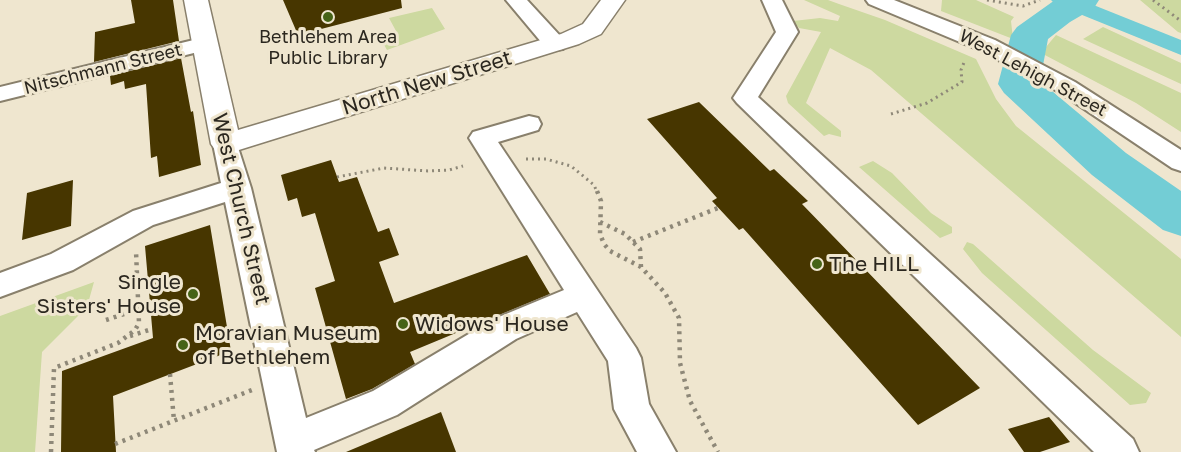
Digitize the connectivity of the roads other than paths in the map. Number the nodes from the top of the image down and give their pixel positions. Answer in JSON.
{"nodes":[{"id":1,"x":196,"y":0,"type":"edge"},
{"id":2,"x":516,"y":0,"type":"edge"},
{"id":3,"x":613,"y":0,"type":"edge"},
{"id":4,"x":772,"y":0,"type":"edge"},
{"id":5,"x":876,"y":0,"type":"edge"},
{"id":6,"x":206,"y":43,"type":"junction"},
{"id":7,"x":555,"y":44,"type":"junction"},
{"id":8,"x":0,"y":94,"type":"edge"},
{"id":9,"x":529,"y":124,"type":"dead end"},
{"id":10,"x":226,"y":144,"type":"junction"},
{"id":11,"x":1181,"y":162,"type":"edge"},
{"id":12,"x":237,"y":188,"type":"junction"},
{"id":13,"x":2,"y":285,"type":"dead end"},
{"id":14,"x":585,"y":295,"type":"junction"},
{"id":15,"x":294,"y":446,"type":"edge"},
{"id":16,"x":657,"y":452,"type":"edge"},
{"id":17,"x":1120,"y":452,"type":"edge"}],
"edges":[{"from":1,"to":6,"type":"main road","name":"West Church Street"},
{"from":2,"to":7,"type":"street"},
{"from":3,"to":7,"type":"main road","name":"North New Street"},
{"from":4,"to":17,"type":"street"},
{"from":5,"to":11,"type":"street","name":"West Lehigh Street"},
{"from":6,"to":8,"type":"street","name":"Nitschmann Street"},
{"from":6,"to":10,"type":"main road","name":"West Church Street"},
{"from":7,"to":10,"type":"main road","name":"North New Street"},
{"from":9,"to":14,"type":"street"},
{"from":10,"to":12,"type":"street","name":"West Church Street"},
{"from":12,"to":13,"type":"street"},
{"from":12,"to":15,"type":"street","name":"West Church Street"},
{"from":14,"to":15,"type":"street"},
{"from":14,"to":16,"type":"street"}]}
